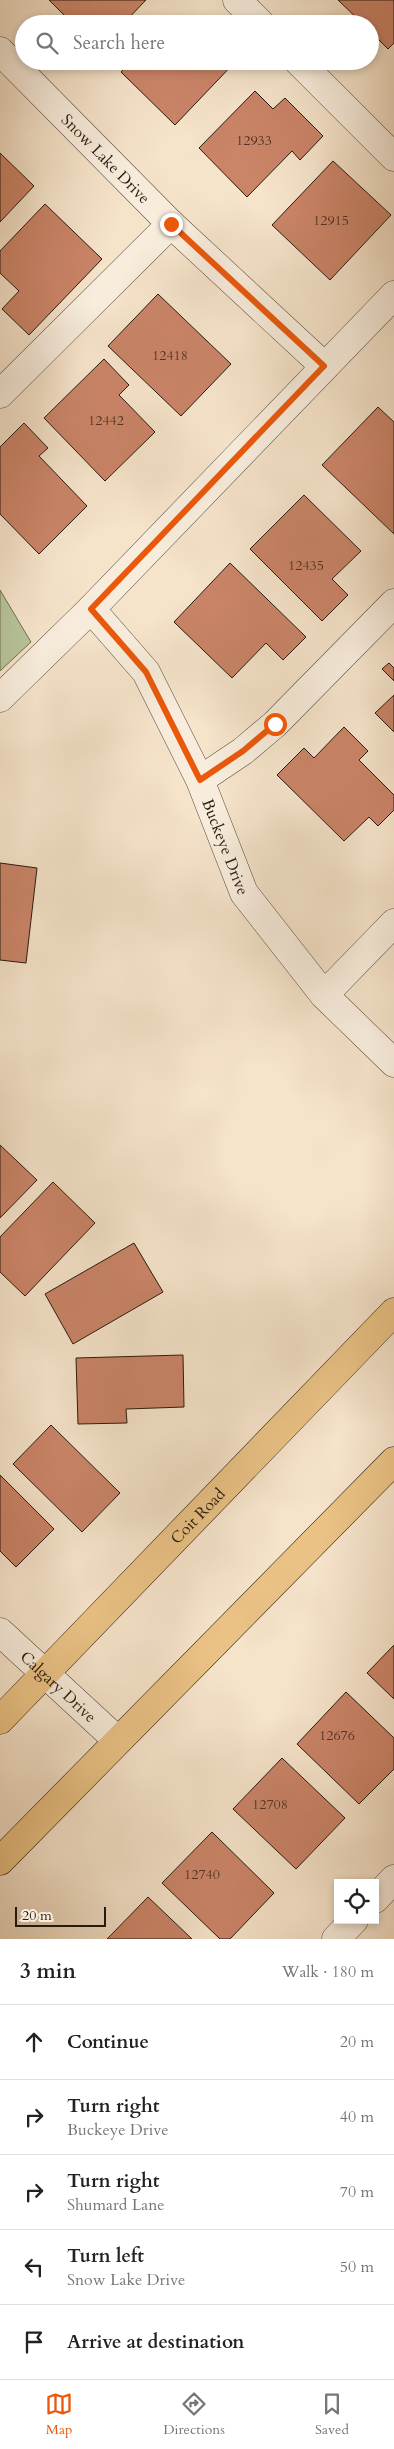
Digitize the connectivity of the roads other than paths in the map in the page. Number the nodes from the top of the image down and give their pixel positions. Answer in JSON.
{"nodes":[{"id":1,"x":237,"y":0,"type":"edge"},
{"id":2,"x":252,"y":15,"type":"edge"},
{"id":3,"x":0,"y":51,"type":"edge"},
{"id":4,"x":15,"y":66,"type":"edge"},
{"id":5,"x":19,"y":70,"type":"edge"},
{"id":6,"x":307,"y":70,"type":"edge"},
{"id":7,"x":394,"y":157,"type":"edge"},
{"id":8,"x":171,"y":224,"type":"junction"},
{"id":9,"x":394,"y":295,"type":"edge"},
{"id":10,"x":324,"y":366,"type":"junction"},
{"id":11,"x":0,"y":394,"type":"edge"},
{"id":12,"x":394,"y":603,"type":"edge"},
{"id":13,"x":91,"y":609,"type":"junction"},
{"id":14,"x":0,"y":698,"type":"edge"},
{"id":15,"x":200,"y":780,"type":"junction"},
{"id":16,"x":394,"y":923,"type":"edge"},
{"id":17,"x":324,"y":995,"type":"junction"},
{"id":18,"x":394,"y":1063,"type":"edge"},
{"id":19,"x":394,"y":1312,"type":"edge"},
{"id":20,"x":394,"y":1461,"type":"edge"},
{"id":21,"x":0,"y":1632,"type":"edge"},
{"id":22,"x":44,"y":1674,"type":"junction"},
{"id":23,"x":0,"y":1720,"type":"edge"},
{"id":24,"x":117,"y":1740,"type":"junction"},
{"id":25,"x":0,"y":1860,"type":"edge"},
{"id":26,"x":350,"y":1924,"type":"edge"},
{"id":27,"x":336,"y":1939,"type":"edge"}],
"edges":[{"from":1,"to":2,"type":"street"},
{"from":3,"to":4,"type":"street","name":"Snow Lake Drive"},
{"from":5,"to":8,"type":"street","name":"Snow Lake Drive"},
{"from":6,"to":7,"type":"street"},
{"from":8,"to":10,"type":"street","name":"Snow Lake Drive"},
{"from":8,"to":11,"type":"street"},
{"from":9,"to":10,"type":"street"},
{"from":10,"to":13,"type":"street"},
{"from":12,"to":15,"type":"street"},
{"from":13,"to":14,"type":"street"},
{"from":13,"to":15,"type":"street","name":"Buckeye Drive"},
{"from":15,"to":17,"type":"street","name":"Buckeye Drive"},
{"from":16,"to":17,"type":"street"},
{"from":17,"to":18,"type":"street","name":"Buckeye Drive"},
{"from":19,"to":22,"type":"main road","name":"Coit Road"},
{"from":20,"to":24,"type":"main road"},
{"from":21,"to":22,"type":"street","name":"Calgary Drive"},
{"from":22,"to":23,"type":"main road","name":"Coit Road"},
{"from":22,"to":24,"type":"street","name":"Calgary Drive"},
{"from":24,"to":25,"type":"main road"},
{"from":26,"to":27,"type":"street"}]}
